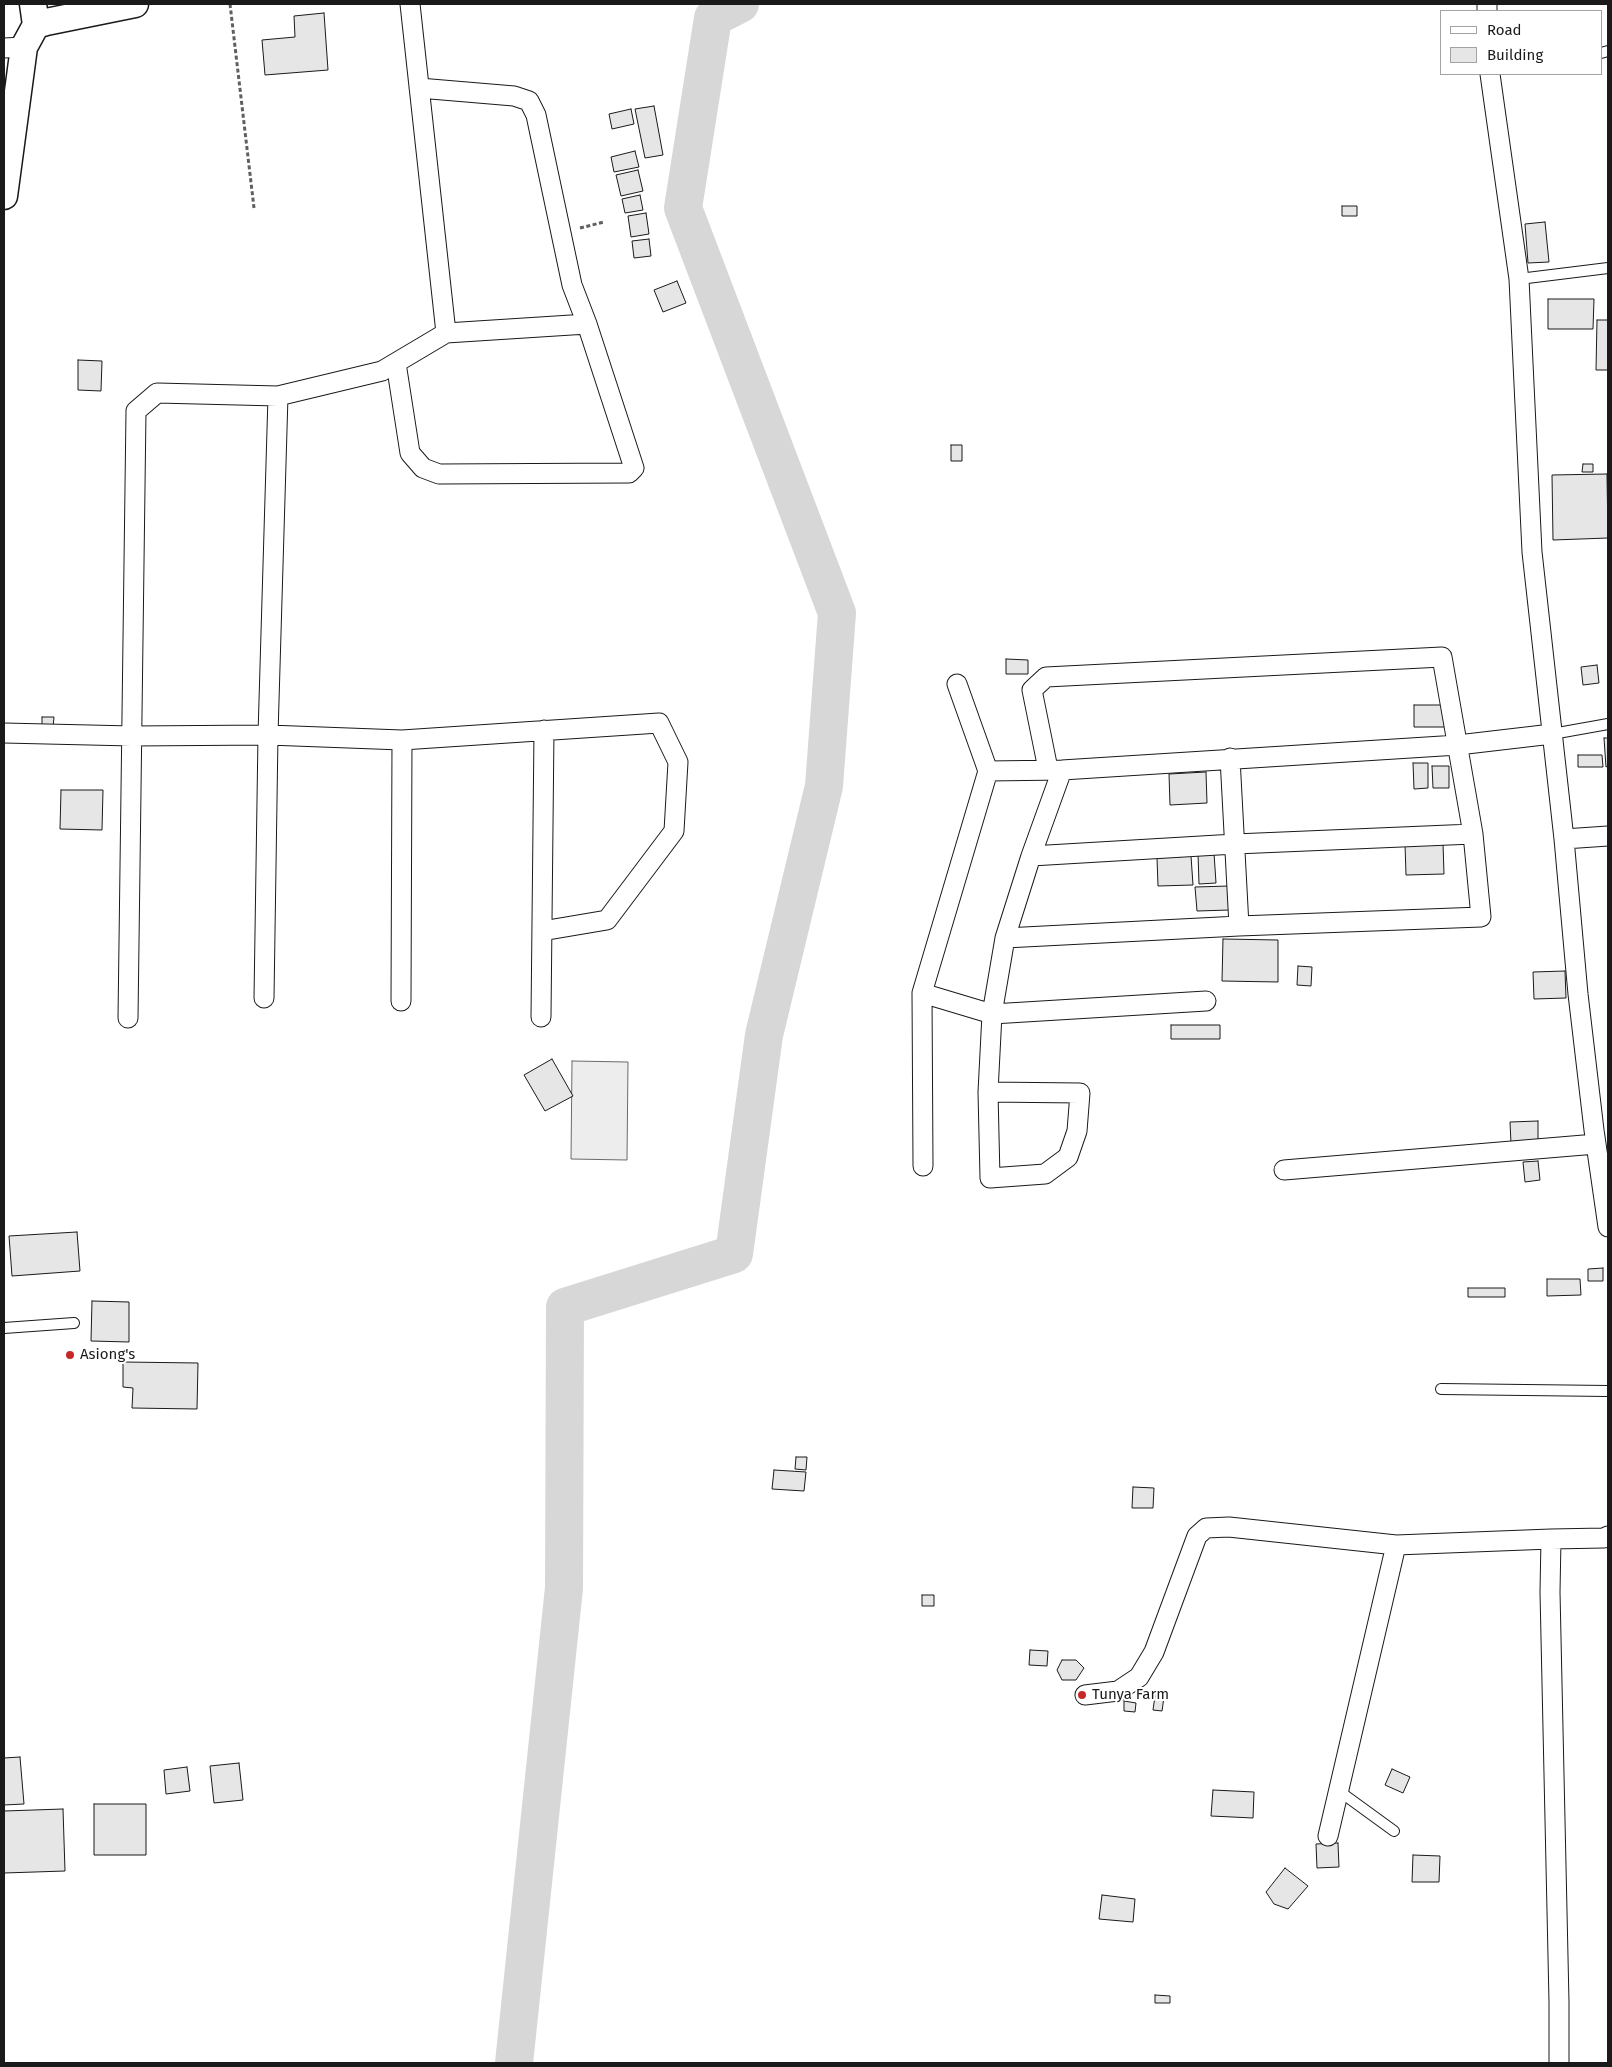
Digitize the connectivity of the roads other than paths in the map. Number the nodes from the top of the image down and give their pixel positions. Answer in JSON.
{"nodes":[{"id":1,"x":134,"y":4,"type":"edge"},
{"id":2,"x":410,"y":4,"type":"edge"},
{"id":3,"x":24,"y":31,"type":"edge"},
{"id":4,"x":1490,"y":75,"type":"edge"},
{"id":5,"x":419,"y":88,"type":"junction"},
{"id":6,"x":4,"y":196,"type":"edge"},
{"id":7,"x":1608,"y":268,"type":"edge"},
{"id":8,"x":1520,"y":278,"type":"junction"},
{"id":9,"x":587,"y":324,"type":"junction"},
{"id":10,"x":446,"y":333,"type":"junction"},
{"id":11,"x":396,"y":363,"type":"junction"},
{"id":12,"x":278,"y":396,"type":"junction"},
{"id":13,"x":957,"y":684,"type":"dead end"},
{"id":14,"x":1608,"y":724,"type":"edge"},
{"id":15,"x":544,"y":730,"type":"junction"},
{"id":16,"x":4,"y":733,"type":"edge"},
{"id":17,"x":268,"y":734,"type":"junction"},
{"id":18,"x":1552,"y":734,"type":"junction"},
{"id":19,"x":132,"y":736,"type":"junction"},
{"id":20,"x":402,"y":740,"type":"junction"},
{"id":21,"x":1458,"y":745,"type":"junction"},
{"id":22,"x":1230,"y":758,"type":"junction"},
{"id":23,"x":1055,"y":769,"type":"junction"},
{"id":24,"x":988,"y":771,"type":"junction"},
{"id":25,"x":1474,"y":834,"type":"junction"},
{"id":26,"x":1608,"y":836,"type":"edge"},
{"id":27,"x":1564,"y":839,"type":"junction"},
{"id":28,"x":1235,"y":844,"type":"junction"},
{"id":29,"x":1031,"y":856,"type":"junction"},
{"id":30,"x":1239,"y":926,"type":"junction"},
{"id":31,"x":542,"y":931,"type":"junction"},
{"id":32,"x":1005,"y":938,"type":"junction"},
{"id":33,"x":922,"y":993,"type":"junction"},
{"id":34,"x":264,"y":998,"type":"dead end"},
{"id":35,"x":1206,"y":1000,"type":"dead end"},
{"id":36,"x":400,"y":1001,"type":"dead end"},
{"id":37,"x":992,"y":1014,"type":"junction"},
{"id":38,"x":541,"y":1017,"type":"dead end"},
{"id":39,"x":128,"y":1018,"type":"dead end"},
{"id":40,"x":988,"y":1092,"type":"junction"},
{"id":41,"x":1596,"y":1144,"type":"junction"},
{"id":42,"x":923,"y":1166,"type":"dead end"},
{"id":43,"x":1284,"y":1170,"type":"dead end"},
{"id":44,"x":1608,"y":1227,"type":"edge"},
{"id":45,"x":74,"y":1323,"type":"dead end"},
{"id":46,"x":4,"y":1328,"type":"edge"},
{"id":47,"x":1441,"y":1389,"type":"dead end"},
{"id":48,"x":1608,"y":1391,"type":"edge"},
{"id":49,"x":1608,"y":1536,"type":"edge"},
{"id":50,"x":1551,"y":1539,"type":"junction"},
{"id":51,"x":1396,"y":1545,"type":"junction"},
{"id":52,"x":1085,"y":1695,"type":"dead end"},
{"id":53,"x":1339,"y":1791,"type":"junction"},
{"id":54,"x":1394,"y":1831,"type":"dead end"},
{"id":55,"x":1328,"y":1836,"type":"dead end"},
{"id":56,"x":1558,"y":2063,"type":"edge"}],
"edges":[{"from":1,"to":3,"type":"street"},
{"from":2,"to":5,"type":"street"},
{"from":3,"to":6,"type":"street"},
{"from":4,"to":8,"type":"street"},
{"from":5,"to":9,"type":"street"},
{"from":5,"to":10,"type":"street"},
{"from":7,"to":8,"type":"lane"},
{"from":8,"to":18,"type":"street"},
{"from":9,"to":10,"type":"street"},
{"from":9,"to":11,"type":"street"},
{"from":10,"to":11,"type":"street"},
{"from":11,"to":12,"type":"street"},
{"from":12,"to":17,"type":"street"},
{"from":12,"to":19,"type":"street"},
{"from":13,"to":24,"type":"street"},
{"from":14,"to":18,"type":"lane"},
{"from":15,"to":20,"type":"street"},
{"from":15,"to":31,"type":"street"},
{"from":15,"to":31,"type":"street"},
{"from":16,"to":19,"type":"street"},
{"from":17,"to":19,"type":"street"},
{"from":17,"to":20,"type":"street"},
{"from":17,"to":34,"type":"street"},
{"from":18,"to":21,"type":"street"},
{"from":18,"to":27,"type":"street"},
{"from":19,"to":39,"type":"street"},
{"from":20,"to":36,"type":"street"},
{"from":21,"to":22,"type":"street"},
{"from":21,"to":23,"type":"street"},
{"from":21,"to":25,"type":"street"},
{"from":22,"to":23,"type":"street"},
{"from":22,"to":28,"type":"street"},
{"from":23,"to":24,"type":"street"},
{"from":23,"to":29,"type":"street"},
{"from":24,"to":33,"type":"street"},
{"from":25,"to":28,"type":"street"},
{"from":25,"to":30,"type":"street"},
{"from":26,"to":27,"type":"street"},
{"from":27,"to":41,"type":"street"},
{"from":28,"to":29,"type":"street"},
{"from":28,"to":30,"type":"street"},
{"from":29,"to":32,"type":"street"},
{"from":30,"to":32,"type":"street"},
{"from":31,"to":38,"type":"street"},
{"from":32,"to":37,"type":"street"},
{"from":33,"to":37,"type":"street"},
{"from":33,"to":42,"type":"street"},
{"from":35,"to":37,"type":"street"},
{"from":37,"to":40,"type":"street"},
{"from":40,"to":40,"type":"street"},
{"from":41,"to":43,"type":"street"},
{"from":41,"to":44,"type":"street"},
{"from":45,"to":46,"type":"lane"},
{"from":47,"to":48,"type":"lane"},
{"from":49,"to":50,"type":"street"},
{"from":50,"to":51,"type":"street"},
{"from":50,"to":56,"type":"street"},
{"from":51,"to":52,"type":"street"},
{"from":51,"to":53,"type":"street"},
{"from":53,"to":54,"type":"lane"},
{"from":53,"to":55,"type":"street"}]}
